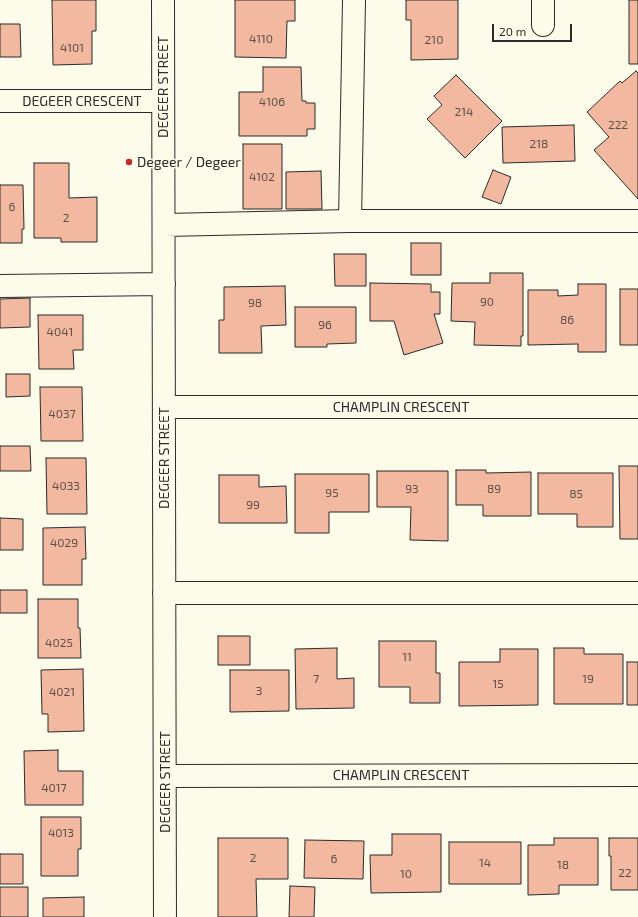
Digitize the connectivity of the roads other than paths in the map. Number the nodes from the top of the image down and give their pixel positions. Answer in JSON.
{"nodes":[{"id":1,"x":163,"y":0,"type":"edge"},
{"id":2,"x":354,"y":0,"type":"edge"},
{"id":3,"x":543,"y":0,"type":"edge"},
{"id":4,"x":543,"y":25,"type":"dead end"},
{"id":5,"x":0,"y":101,"type":"edge"},
{"id":6,"x":163,"y":101,"type":"junction"},
{"id":7,"x":638,"y":220,"type":"edge"},
{"id":8,"x":350,"y":221,"type":"junction"},
{"id":9,"x":165,"y":225,"type":"junction"},
{"id":10,"x":164,"y":284,"type":"junction"},
{"id":11,"x":0,"y":286,"type":"edge"},
{"id":12,"x":164,"y":407,"type":"junction"},
{"id":13,"x":638,"y":407,"type":"edge"},
{"id":14,"x":164,"y":593,"type":"junction"},
{"id":15,"x":638,"y":593,"type":"edge"},
{"id":16,"x":638,"y":775,"type":"edge"},
{"id":17,"x":165,"y":776,"type":"junction"},
{"id":18,"x":165,"y":917,"type":"edge"}],
"edges":[{"from":1,"to":6,"type":"street","name":"DEGEER STREET"},
{"from":2,"to":8,"type":"street"},
{"from":3,"to":4,"type":"street"},
{"from":5,"to":6,"type":"street","name":"DEGEER CRESCENT"},
{"from":6,"to":9,"type":"street","name":"DEGEER STREET"},
{"from":7,"to":8,"type":"street"},
{"from":8,"to":9,"type":"street"},
{"from":9,"to":10,"type":"street","name":"DEGEER STREET"},
{"from":10,"to":11,"type":"street"},
{"from":10,"to":12,"type":"street","name":"DEGEER STREET"},
{"from":12,"to":13,"type":"street","name":"CHAMPLIN CRESCENT"},
{"from":12,"to":14,"type":"street","name":"DEGEER STREET"},
{"from":14,"to":15,"type":"street"},
{"from":14,"to":17,"type":"street","name":"DEGEER STREET"},
{"from":16,"to":17,"type":"street","name":"CHAMPLIN CRESCENT"},
{"from":17,"to":18,"type":"street","name":"DEGEER STREET"}]}
